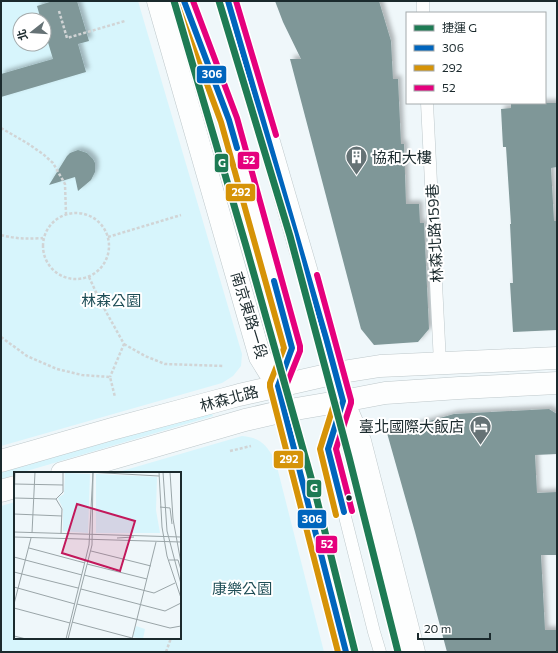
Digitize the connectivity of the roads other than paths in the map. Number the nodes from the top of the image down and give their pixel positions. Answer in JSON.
{"nodes":[{"id":1,"x":158,"y":1,"type":"edge"},
{"id":2,"x":184,"y":1,"type":"edge"},
{"id":3,"x":228,"y":1,"type":"edge"},
{"id":4,"x":422,"y":1,"type":"edge"},
{"id":5,"x":423,"y":12,"type":"edge"},
{"id":6,"x":428,"y":104,"type":"edge"},
{"id":7,"x":557,"y":358,"type":"edge"},
{"id":8,"x":440,"y":363,"type":"junction"},
{"id":9,"x":336,"y":374,"type":"junction"},
{"id":10,"x":557,"y":383,"type":"edge"},
{"id":11,"x":278,"y":386,"type":"junction"},
{"id":12,"x":343,"y":401,"type":"junction"},
{"id":13,"x":284,"y":411,"type":"junction"},
{"id":14,"x":1,"y":461,"type":"edge"},
{"id":15,"x":65,"y":472,"type":"edge"},
{"id":16,"x":14,"y":487,"type":"edge"},
{"id":17,"x":1,"y":491,"type":"edge"},
{"id":18,"x":346,"y":652,"type":"edge"},
{"id":19,"x":380,"y":652,"type":"edge"},
{"id":20,"x":414,"y":652,"type":"edge"}],
"edges":[{"from":1,"to":11,"type":"main road","name":"南京東路一段"},
{"from":2,"to":11,"type":"lane"},
{"from":3,"to":9,"type":"main road"},
{"from":4,"to":5,"type":"lane"},
{"from":6,"to":8,"type":"lane","name":"林森北路159巷"},
{"from":7,"to":8,"type":"main road","name":"林森北路"},
{"from":8,"to":9,"type":"main road","name":"林森北路"},
{"from":9,"to":11,"type":"main road","name":"林森北路"},
{"from":9,"to":12,"type":"main road"},
{"from":10,"to":12,"type":"main road","name":"林森北路"},
{"from":11,"to":13,"type":"main road","name":"南京東路一段"},
{"from":11,"to":14,"type":"main road","name":"林森北路"},
{"from":12,"to":13,"type":"main road","name":"林森北路"},
{"from":12,"to":19,"type":"lane"},
{"from":12,"to":20,"type":"main road"},
{"from":13,"to":15,"type":"main road","name":"林森北路"},
{"from":13,"to":18,"type":"main road","name":"南京東路一段"},
{"from":16,"to":17,"type":"main road"}]}
